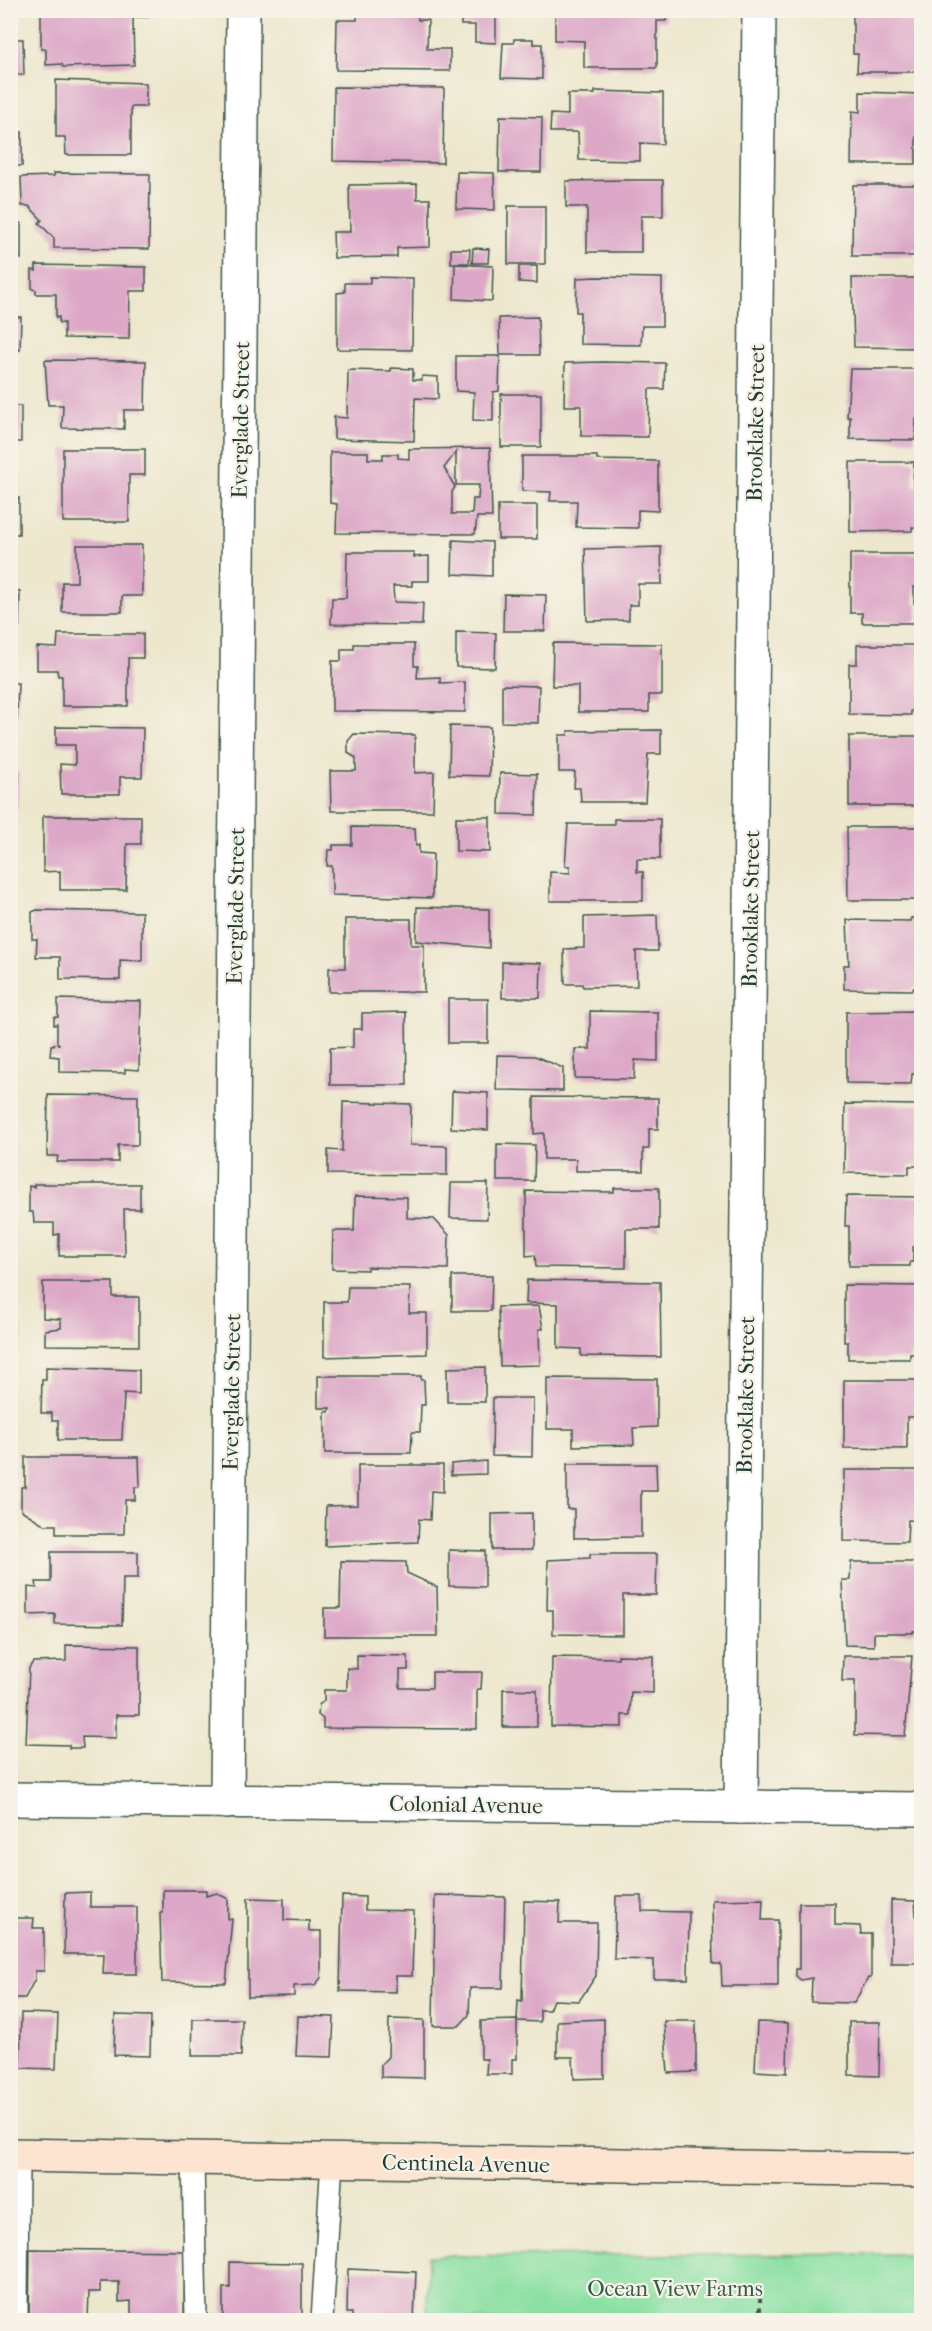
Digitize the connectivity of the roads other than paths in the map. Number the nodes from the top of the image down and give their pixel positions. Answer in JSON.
{"nodes":[{"id":1,"x":243,"y":10,"type":"edge"},
{"id":2,"x":759,"y":10,"type":"edge"},
{"id":3,"x":10,"y":1799,"type":"edge"},
{"id":4,"x":227,"y":1802,"type":"junction"},
{"id":5,"x":741,"y":1807,"type":"junction"},
{"id":6,"x":921,"y":1809,"type":"edge"},
{"id":7,"x":14,"y":2155,"type":"edge"},
{"id":8,"x":193,"y":2158,"type":"junction"},
{"id":9,"x":332,"y":2161,"type":"junction"},
{"id":10,"x":921,"y":2170,"type":"edge"},
{"id":11,"x":17,"y":2320,"type":"edge"},
{"id":12,"x":196,"y":2320,"type":"edge"},
{"id":13,"x":322,"y":2320,"type":"edge"}],
"edges":[{"from":1,"to":4,"type":"street","name":"Everglade Street"},
{"from":2,"to":5,"type":"street","name":"Brooklake Street"},
{"from":3,"to":4,"type":"street","name":"Colonial Avenue"},
{"from":4,"to":5,"type":"street","name":"Colonial Avenue"},
{"from":5,"to":6,"type":"street","name":"Colonial Avenue"},
{"from":7,"to":8,"type":"main road","name":"Centinela Avenue"},
{"from":7,"to":11,"type":"lane"},
{"from":8,"to":9,"type":"main road","name":"Centinela Avenue"},
{"from":8,"to":12,"type":"lane"},
{"from":9,"to":10,"type":"main road","name":"Centinela Avenue"},
{"from":9,"to":13,"type":"lane"}]}
